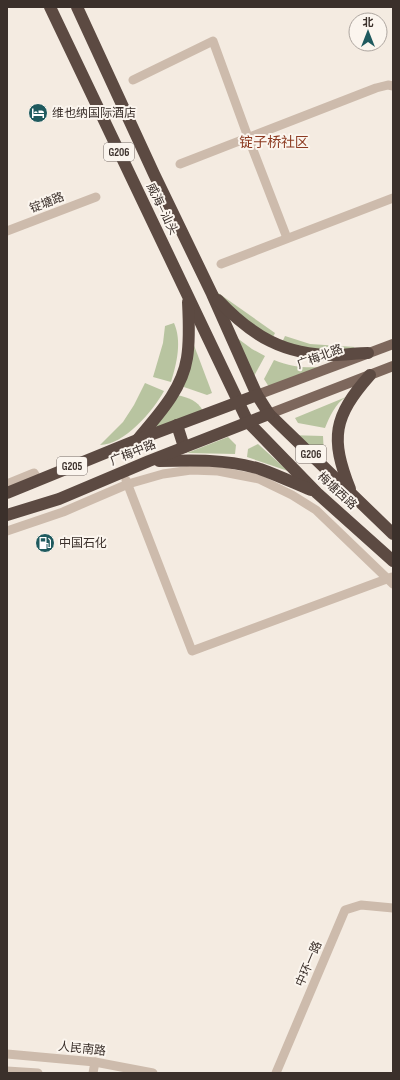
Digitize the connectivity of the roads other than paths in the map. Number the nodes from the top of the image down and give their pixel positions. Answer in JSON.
{"nodes":[{"id":1,"x":50,"y":7,"type":"edge"},
{"id":2,"x":77,"y":7,"type":"edge"},
{"id":3,"x":133,"y":80,"type":"dead end"},
{"id":4,"x":393,"y":86,"type":"edge"},
{"id":5,"x":248,"y":138,"type":"junction"},
{"id":6,"x":180,"y":164,"type":"dead end"},
{"id":7,"x":96,"y":197,"type":"dead end"},
{"id":8,"x":393,"y":198,"type":"edge"},
{"id":9,"x":7,"y":231,"type":"edge"},
{"id":10,"x":287,"y":238,"type":"junction"},
{"id":11,"x":220,"y":264,"type":"dead end"},
{"id":12,"x":212,"y":294,"type":"junction"},
{"id":13,"x":188,"y":297,"type":"junction"},
{"id":14,"x":393,"y":344,"type":"edge"},
{"id":15,"x":368,"y":352,"type":"junction"},
{"id":16,"x":393,"y":366,"type":"edge"},
{"id":17,"x":370,"y":375,"type":"junction"},
{"id":18,"x":257,"y":395,"type":"junction"},
{"id":19,"x":239,"y":402,"type":"junction"},
{"id":20,"x":269,"y":414,"type":"junction"},
{"id":21,"x":248,"y":422,"type":"junction"},
{"id":22,"x":177,"y":425,"type":"junction"},
{"id":23,"x":137,"y":440,"type":"junction"},
{"id":24,"x":184,"y":447,"type":"junction"},
{"id":25,"x":149,"y":461,"type":"junction"},
{"id":26,"x":123,"y":472,"type":"junction"},
{"id":27,"x":38,"y":480,"type":"junction"},
{"id":28,"x":7,"y":484,"type":"edge"},
{"id":29,"x":128,"y":484,"type":"junction"},
{"id":30,"x":7,"y":493,"type":"edge"},
{"id":31,"x":317,"y":493,"type":"junction"},
{"id":32,"x":352,"y":494,"type":"junction"},
{"id":33,"x":7,"y":515,"type":"edge"},
{"id":34,"x":7,"y":531,"type":"edge"},
{"id":35,"x":393,"y":534,"type":"edge"},
{"id":36,"x":393,"y":561,"type":"edge"},
{"id":37,"x":391,"y":580,"type":"edge"},
{"id":38,"x":393,"y":908,"type":"edge"},
{"id":39,"x":7,"y":1054,"type":"edge"},
{"id":40,"x":95,"y":1062,"type":"junction"},
{"id":41,"x":7,"y":1071,"type":"edge"},
{"id":42,"x":38,"y":1073,"type":"edge"},
{"id":43,"x":93,"y":1073,"type":"edge"},
{"id":44,"x":153,"y":1073,"type":"edge"},
{"id":45,"x":276,"y":1073,"type":"edge"}],
"edges":[{"from":1,"to":13,"type":"highway","name":"威海—汕头","number":"G206"},
{"from":2,"to":12,"type":"highway","name":"威海—汕头","number":"G206"},
{"from":3,"to":5,"type":"street"},
{"from":4,"to":5,"type":"street"},
{"from":5,"to":6,"type":"street"},
{"from":5,"to":10,"type":"street"},
{"from":7,"to":9,"type":"street","name":"锭塘路"},
{"from":8,"to":10,"type":"street"},
{"from":10,"to":11,"type":"street"},
{"from":12,"to":15,"type":"highway"},
{"from":12,"to":18,"type":"highway","name":"威海—汕头","number":"G206"},
{"from":13,"to":19,"type":"highway","name":"威海—汕头","number":"G206"},
{"from":13,"to":23,"type":"highway"},
{"from":14,"to":15,"type":"main road","name":"广梅北路"},
{"from":15,"to":18,"type":"main road","name":"广梅北路"},
{"from":16,"to":17,"type":"main road"},
{"from":17,"to":20,"type":"main road"},
{"from":17,"to":32,"type":"highway"},
{"from":18,"to":19,"type":"highway","name":"广梅中路","number":"G205"},
{"from":18,"to":20,"type":"highway","name":"威海—汕头","number":"G206"},
{"from":19,"to":21,"type":"highway","name":"威海—汕头","number":"G206"},
{"from":19,"to":22,"type":"highway","name":"广梅中路","number":"G205"},
{"from":20,"to":21,"type":"highway","name":"广梅中路","number":"G205"},
{"from":20,"to":32,"type":"highway","name":"梅塘西路","number":"G206"},
{"from":21,"to":24,"type":"highway","name":"广梅中路","number":"G205"},
{"from":21,"to":31,"type":"highway","name":"梅塘西路","number":"G206"},
{"from":22,"to":23,"type":"highway","name":"广梅中路","number":"G205"},
{"from":22,"to":24,"type":"highway"},
{"from":23,"to":27,"type":"highway","name":"广梅中路","number":"G205"},
{"from":24,"to":25,"type":"highway","name":"广梅中路","number":"G205"},
{"from":25,"to":26,"type":"highway","name":"广梅中路","number":"G205"},
{"from":25,"to":31,"type":"highway"},
{"from":26,"to":29,"type":"street"},
{"from":26,"to":33,"type":"highway","name":"广梅中路","number":"G205"},
{"from":27,"to":28,"type":"street"},
{"from":27,"to":30,"type":"highway","name":"广梅中路","number":"G205"},
{"from":29,"to":34,"type":"street"},
{"from":29,"to":37,"type":"street"},
{"from":29,"to":37,"type":"street"},
{"from":31,"to":36,"type":"highway","name":"梅塘西路","number":"G206"},
{"from":32,"to":35,"type":"highway","name":"梅塘西路","number":"G206"},
{"from":38,"to":45,"type":"street","name":"中环一路"},
{"from":39,"to":40,"type":"street","name":"人民南路"},
{"from":40,"to":43,"type":"street"},
{"from":40,"to":44,"type":"street","name":"人民南路"},
{"from":41,"to":42,"type":"street"}]}
